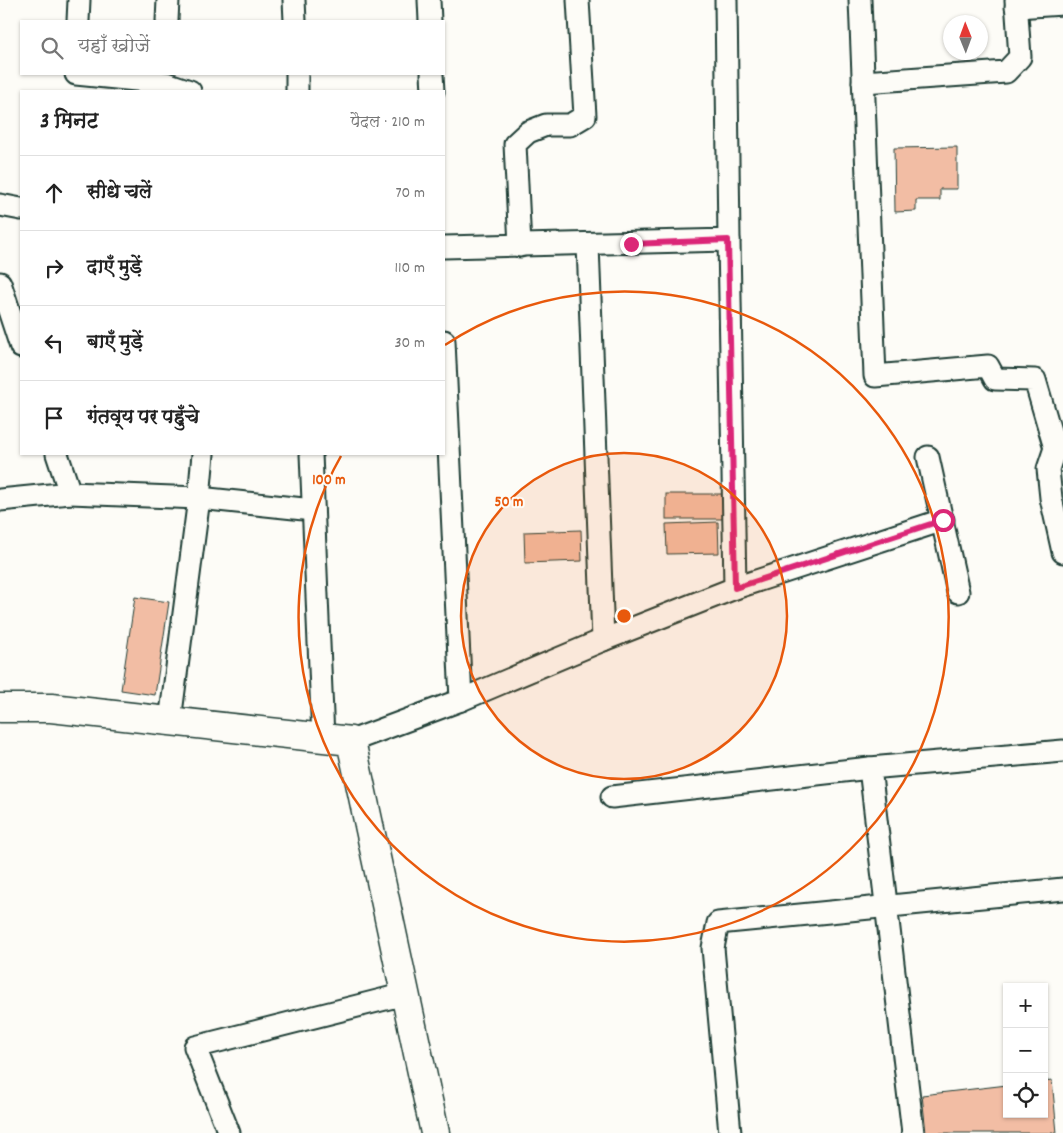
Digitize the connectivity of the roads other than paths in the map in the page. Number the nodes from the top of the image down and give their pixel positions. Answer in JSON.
{"nodes":[{"id":1,"x":79,"y":0,"type":"edge"},
{"id":2,"x":168,"y":0,"type":"edge"},
{"id":3,"x":294,"y":0,"type":"edge"},
{"id":4,"x":429,"y":0,"type":"edge"},
{"id":5,"x":578,"y":0,"type":"edge"},
{"id":6,"x":726,"y":0,"type":"edge"},
{"id":7,"x":860,"y":0,"type":"edge"},
{"id":8,"x":1016,"y":4,"type":"edge"},
{"id":9,"x":1063,"y":4,"type":"edge"},
{"id":10,"x":78,"y":20,"type":"edge"},
{"id":11,"x":167,"y":20,"type":"edge"},
{"id":12,"x":295,"y":20,"type":"edge"},
{"id":13,"x":430,"y":20,"type":"edge"},
{"id":14,"x":94,"y":75,"type":"edge"},
{"id":15,"x":297,"y":75,"type":"edge"},
{"id":16,"x":432,"y":75,"type":"edge"},
{"id":17,"x":166,"y":79,"type":"edge"},
{"id":18,"x":863,"y":82,"type":"junction"},
{"id":19,"x":188,"y":90,"type":"edge"},
{"id":20,"x":297,"y":90,"type":"edge"},
{"id":21,"x":433,"y":90,"type":"edge"},
{"id":22,"x":0,"y":205,"type":"edge"},
{"id":23,"x":20,"y":209,"type":"edge"},
{"id":24,"x":728,"y":240,"type":"junction"},
{"id":25,"x":588,"y":245,"type":"junction"},
{"id":26,"x":520,"y":246,"type":"junction"},
{"id":27,"x":445,"y":247,"type":"edge"},
{"id":28,"x":0,"y":283,"type":"edge"},
{"id":29,"x":20,"y":344,"type":"edge"},
{"id":30,"x":445,"y":362,"type":"edge"},
{"id":31,"x":1059,"y":447,"type":"edge"},
{"id":32,"x":57,"y":455,"type":"edge"},
{"id":33,"x":203,"y":455,"type":"edge"},
{"id":34,"x":310,"y":455,"type":"edge"},
{"id":35,"x":928,"y":457,"type":"dead end"},
{"id":36,"x":70,"y":493,"type":"junction"},
{"id":37,"x":199,"y":498,"type":"junction"},
{"id":38,"x":0,"y":500,"type":"edge"},
{"id":39,"x":313,"y":510,"type":"junction"},
{"id":40,"x":943,"y":520,"type":"junction"},
{"id":41,"x":1063,"y":552,"type":"edge"},
{"id":42,"x":735,"y":588,"type":"junction"},
{"id":43,"x":958,"y":592,"type":"dead end"},
{"id":44,"x":603,"y":640,"type":"junction"},
{"id":45,"x":461,"y":700,"type":"junction"},
{"id":46,"x":0,"y":708,"type":"edge"},
{"id":47,"x":170,"y":721,"type":"junction"},
{"id":48,"x":323,"y":738,"type":"junction"},
{"id":49,"x":351,"y":741,"type":"junction"},
{"id":50,"x":1063,"y":751,"type":"edge"},
{"id":51,"x":870,"y":768,"type":"junction"},
{"id":52,"x":612,"y":797,"type":"dead end"},
{"id":53,"x":1063,"y":889,"type":"edge"},
{"id":54,"x":887,"y":908,"type":"junction"},
{"id":55,"x":406,"y":994,"type":"junction"},
{"id":56,"x":229,"y":1133,"type":"edge"},
{"id":57,"x":435,"y":1133,"type":"edge"},
{"id":58,"x":730,"y":1133,"type":"edge"},
{"id":59,"x":913,"y":1133,"type":"edge"}],
"edges":[{"from":1,"to":10,"type":"street"},
{"from":2,"to":11,"type":"street"},
{"from":3,"to":12,"type":"street"},
{"from":4,"to":13,"type":"street"},
{"from":5,"to":26,"type":"street"},
{"from":6,"to":24,"type":"street"},
{"from":7,"to":18,"type":"street"},
{"from":8,"to":9,"type":"street"},
{"from":8,"to":18,"type":"street"},
{"from":14,"to":17,"type":"street"},
{"from":15,"to":20,"type":"street"},
{"from":16,"to":21,"type":"street"},
{"from":17,"to":19,"type":"street"},
{"from":18,"to":31,"type":"street"},
{"from":22,"to":23,"type":"street"},
{"from":24,"to":25,"type":"street"},
{"from":24,"to":42,"type":"street"},
{"from":25,"to":26,"type":"street"},
{"from":25,"to":44,"type":"street"},
{"from":26,"to":27,"type":"street"},
{"from":28,"to":29,"type":"street"},
{"from":30,"to":45,"type":"street"},
{"from":31,"to":41,"type":"street"},
{"from":32,"to":36,"type":"street"},
{"from":33,"to":37,"type":"street"},
{"from":34,"to":39,"type":"street"},
{"from":35,"to":40,"type":"street"},
{"from":36,"to":37,"type":"street"},
{"from":36,"to":38,"type":"street"},
{"from":37,"to":39,"type":"street"},
{"from":37,"to":47,"type":"street"},
{"from":39,"to":48,"type":"street"},
{"from":40,"to":42,"type":"street"},
{"from":40,"to":43,"type":"street"},
{"from":42,"to":44,"type":"street"},
{"from":44,"to":45,"type":"street"},
{"from":45,"to":49,"type":"street"},
{"from":46,"to":47,"type":"street"},
{"from":47,"to":48,"type":"street"},
{"from":48,"to":49,"type":"street"},
{"from":49,"to":55,"type":"street"},
{"from":50,"to":51,"type":"street"},
{"from":51,"to":52,"type":"street"},
{"from":51,"to":54,"type":"street"},
{"from":53,"to":54,"type":"street"},
{"from":54,"to":58,"type":"street"},
{"from":54,"to":59,"type":"street"},
{"from":55,"to":56,"type":"street"},
{"from":55,"to":57,"type":"street"}]}
